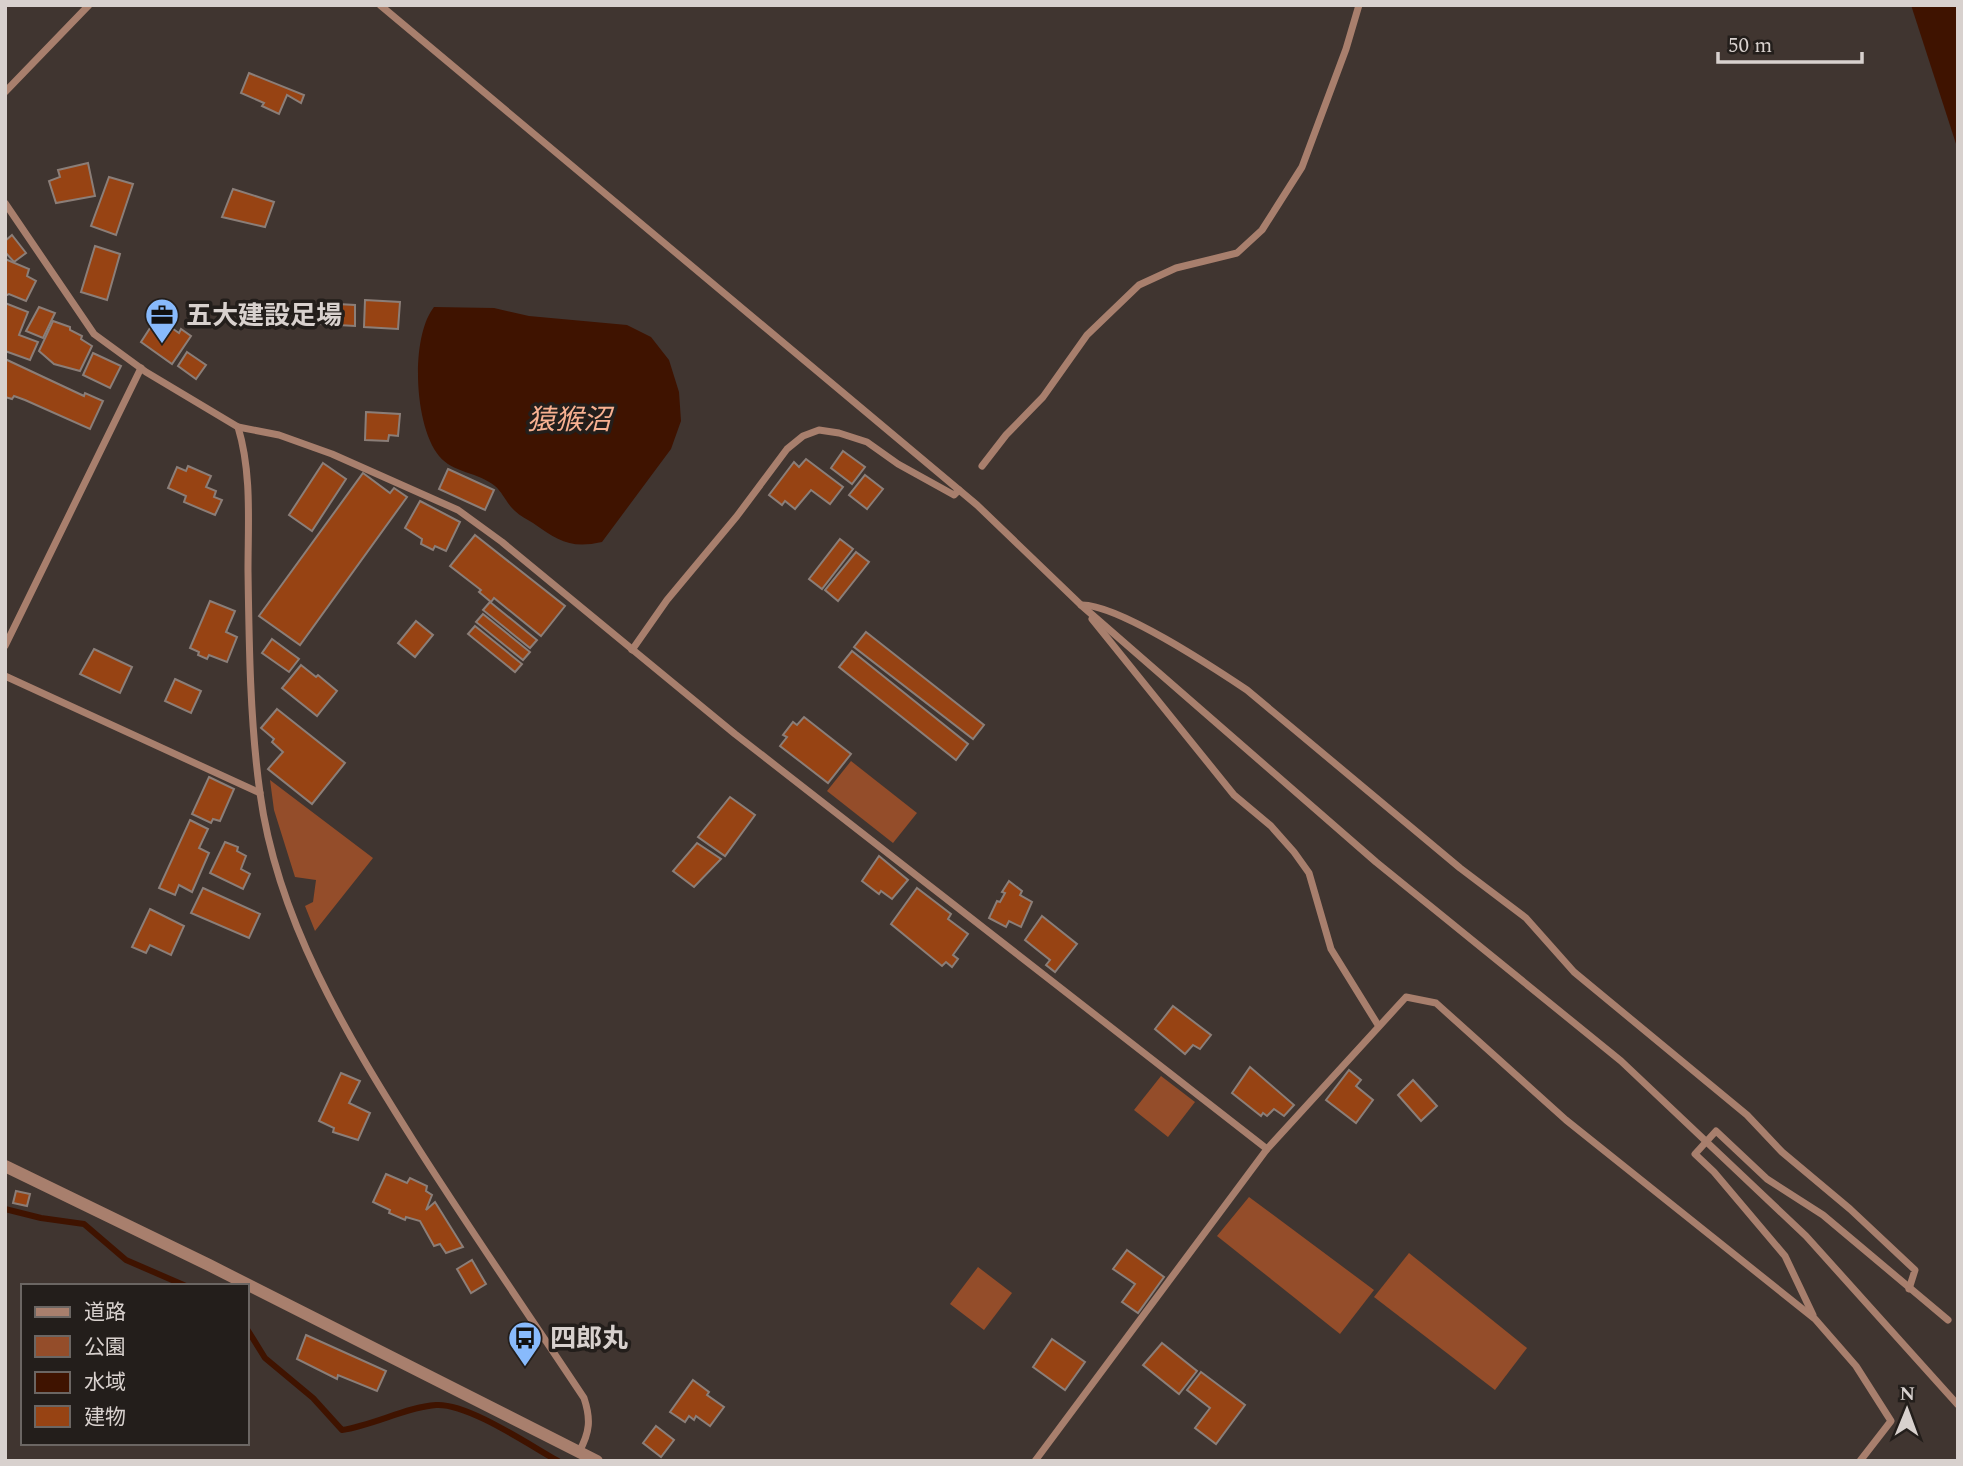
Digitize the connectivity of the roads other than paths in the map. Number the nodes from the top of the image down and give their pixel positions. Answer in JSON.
{"nodes":[{"id":1,"x":89,"y":5,"type":"edge"},
{"id":2,"x":380,"y":5,"type":"edge"},
{"id":3,"x":1359,"y":5,"type":"edge"},
{"id":4,"x":5,"y":92,"type":"edge"},
{"id":5,"x":5,"y":203,"type":"edge"},
{"id":6,"x":141,"y":368,"type":"junction"},
{"id":7,"x":238,"y":427,"type":"junction"},
{"id":8,"x":982,"y":466,"type":"dead end"},
{"id":9,"x":959,"y":490,"type":"junction"},
{"id":10,"x":1081,"y":605,"type":"junction"},
{"id":11,"x":5,"y":646,"type":"edge"},
{"id":12,"x":632,"y":650,"type":"junction"},
{"id":13,"x":5,"y":676,"type":"edge"},
{"id":14,"x":260,"y":793,"type":"junction"},
{"id":15,"x":1378,"y":1025,"type":"junction"},
{"id":16,"x":1706,"y":1142,"type":"junction"},
{"id":17,"x":1267,"y":1149,"type":"junction"},
{"id":18,"x":5,"y":1166,"type":"edge"},
{"id":19,"x":247,"y":1284,"type":"edge"},
{"id":20,"x":248,"y":1285,"type":"edge"},
{"id":21,"x":1909,"y":1289,"type":"junction"},
{"id":22,"x":1815,"y":1319,"type":"junction"},
{"id":23,"x":1948,"y":1320,"type":"dead end"},
{"id":24,"x":1958,"y":1405,"type":"edge"},
{"id":25,"x":579,"y":1452,"type":"junction"},
{"id":26,"x":597,"y":1461,"type":"edge"},
{"id":27,"x":1035,"y":1461,"type":"edge"},
{"id":28,"x":1860,"y":1461,"type":"edge"}],
"edges":[{"from":1,"to":4,"type":"street"},
{"from":2,"to":9,"type":"street"},
{"from":3,"to":8,"type":"street"},
{"from":5,"to":6,"type":"street"},
{"from":6,"to":7,"type":"street"},
{"from":6,"to":11,"type":"street"},
{"from":7,"to":12,"type":"street"},
{"from":7,"to":14,"type":"street"},
{"from":9,"to":10,"type":"street"},
{"from":9,"to":12,"type":"street"},
{"from":10,"to":15,"type":"street"},
{"from":10,"to":16,"type":"street"},
{"from":10,"to":21,"type":"street"},
{"from":12,"to":17,"type":"street"},
{"from":13,"to":14,"type":"street"},
{"from":14,"to":25,"type":"street"},
{"from":15,"to":17,"type":"street"},
{"from":15,"to":22,"type":"street"},
{"from":16,"to":21,"type":"street"},
{"from":16,"to":22,"type":"street"},
{"from":16,"to":24,"type":"street"},
{"from":17,"to":27,"type":"street"},
{"from":18,"to":19,"type":"street"},
{"from":20,"to":25,"type":"street"},
{"from":21,"to":23,"type":"street"},
{"from":22,"to":28,"type":"street"},
{"from":25,"to":26,"type":"street"}]}
